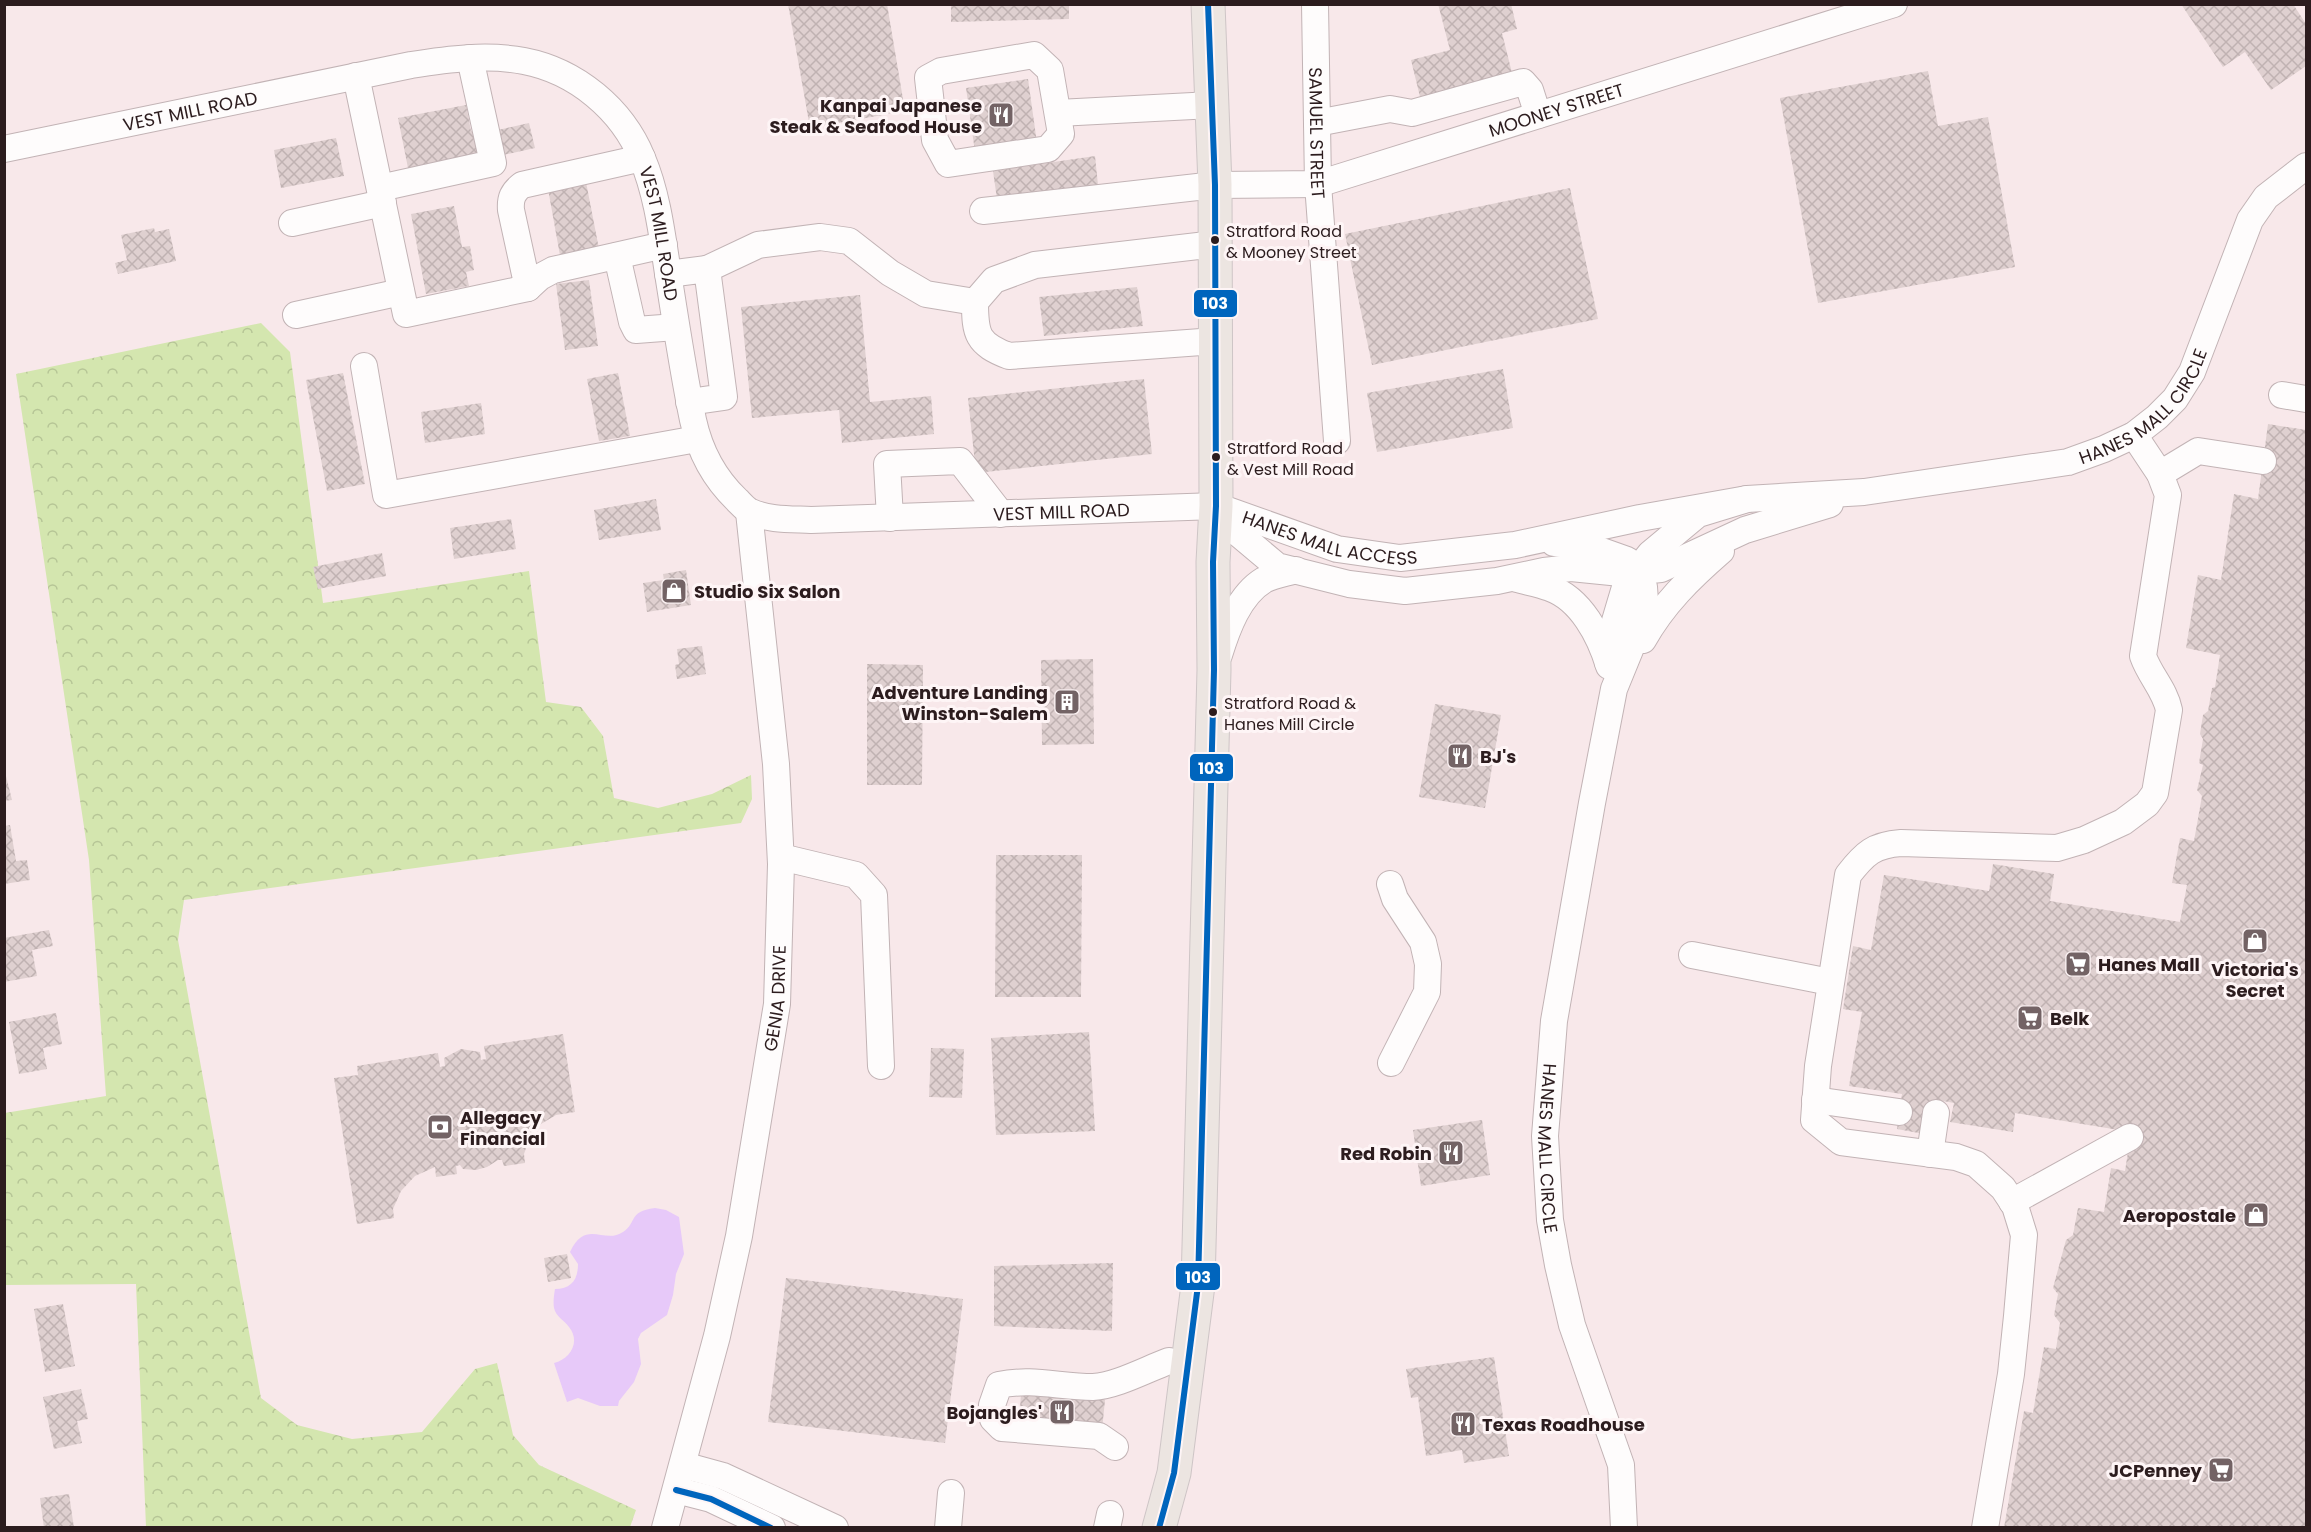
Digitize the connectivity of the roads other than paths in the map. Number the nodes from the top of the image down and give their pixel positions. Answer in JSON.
{"nodes":[{"id":1,"x":1208,"y":4,"type":"edge"},
{"id":2,"x":1315,"y":4,"type":"edge"},
{"id":3,"x":1894,"y":4,"type":"edge"},
{"id":4,"x":470,"y":58,"type":"junction"},
{"id":5,"x":356,"y":76,"type":"junction"},
{"id":6,"x":1212,"y":105,"type":"junction"},
{"id":7,"x":1058,"y":113,"type":"junction"},
{"id":8,"x":1538,"y":115,"type":"junction"},
{"id":9,"x":1317,"y":123,"type":"junction"},
{"id":10,"x":4,"y":149,"type":"edge"},
{"id":11,"x":642,"y":158,"type":"junction"},
{"id":12,"x":2307,"y":166,"type":"edge"},
{"id":13,"x":1318,"y":184,"type":"junction"},
{"id":14,"x":1215,"y":185,"type":"junction"},
{"id":15,"x":381,"y":196,"type":"junction"},
{"id":16,"x":983,"y":210,"type":"dead end"},
{"id":17,"x":292,"y":223,"type":"dead end"},
{"id":18,"x":1215,"y":244,"type":"junction"},
{"id":19,"x":664,"y":245,"type":"junction"},
{"id":20,"x":617,"y":256,"type":"junction"},
{"id":21,"x":707,"y":269,"type":"junction"},
{"id":22,"x":668,"y":274,"type":"junction"},
{"id":23,"x":528,"y":288,"type":"junction"},
{"id":24,"x":401,"y":291,"type":"junction"},
{"id":25,"x":975,"y":302,"type":"junction"},
{"id":26,"x":296,"y":315,"type":"dead end"},
{"id":27,"x":676,"y":327,"type":"junction"},
{"id":28,"x":1215,"y":340,"type":"junction"},
{"id":29,"x":364,"y":366,"type":"dead end"},
{"id":30,"x":2282,"y":395,"type":"dead end"},
{"id":31,"x":2307,"y":399,"type":"edge"},
{"id":32,"x":689,"y":402,"type":"junction"},
{"id":33,"x":2134,"y":435,"type":"junction"},
{"id":34,"x":697,"y":439,"type":"junction"},
{"id":35,"x":1337,"y":441,"type":"dead end"},
{"id":36,"x":2263,"y":461,"type":"dead end"},
{"id":37,"x":2160,"y":474,"type":"junction"},
{"id":38,"x":1864,"y":492,"type":"junction"},
{"id":39,"x":1747,"y":499,"type":"junction"},
{"id":40,"x":1216,"y":506,"type":"junction"},
{"id":41,"x":749,"y":512,"type":"junction"},
{"id":42,"x":1001,"y":514,"type":"junction"},
{"id":43,"x":890,"y":518,"type":"junction"},
{"id":44,"x":1745,"y":530,"type":"junction"},
{"id":45,"x":1515,"y":545,"type":"junction"},
{"id":46,"x":1296,"y":570,"type":"junction"},
{"id":47,"x":1637,"y":573,"type":"junction"},
{"id":48,"x":1513,"y":578,"type":"junction"},
{"id":49,"x":1608,"y":663,"type":"junction"},
{"id":50,"x":1214,"y":670,"type":"junction"},
{"id":51,"x":1614,"y":689,"type":"junction"},
{"id":52,"x":781,"y":857,"type":"junction"},
{"id":53,"x":1390,"y":884,"type":"dead end"},
{"id":54,"x":1692,"y":955,"type":"dead end"},
{"id":55,"x":1830,"y":982,"type":"junction"},
{"id":56,"x":1391,"y":1063,"type":"dead end"},
{"id":57,"x":881,"y":1066,"type":"dead end"},
{"id":58,"x":1815,"y":1100,"type":"junction"},
{"id":59,"x":1899,"y":1112,"type":"dead end"},
{"id":60,"x":1936,"y":1113,"type":"dead end"},
{"id":61,"x":2130,"y":1137,"type":"dead end"},
{"id":62,"x":1930,"y":1154,"type":"junction"},
{"id":63,"x":2012,"y":1202,"type":"junction"},
{"id":64,"x":1169,"y":1361,"type":"dead end"},
{"id":65,"x":1115,"y":1447,"type":"dead end"},
{"id":66,"x":680,"y":1477,"type":"junction"},
{"id":67,"x":951,"y":1493,"type":"dead end"},
{"id":68,"x":665,"y":1527,"type":"edge"},
{"id":69,"x":772,"y":1527,"type":"edge"},
{"id":70,"x":835,"y":1527,"type":"edge"},
{"id":71,"x":948,"y":1527,"type":"edge"},
{"id":72,"x":1159,"y":1527,"type":"edge"},
{"id":73,"x":1624,"y":1527,"type":"edge"},
{"id":74,"x":1985,"y":1527,"type":"edge"}],
"edges":[{"from":1,"to":6,"type":"main road"},
{"from":2,"to":9,"type":"street","name":"SAMUEL STREET"},
{"from":3,"to":8,"type":"street","name":"MOONEY STREET"},
{"from":4,"to":5,"type":"street","name":"VEST MILL ROAD"},
{"from":4,"to":11,"type":"street","name":"VEST MILL ROAD"},
{"from":4,"to":15,"type":"street"},
{"from":5,"to":10,"type":"street","name":"VEST MILL ROAD"},
{"from":5,"to":15,"type":"street"},
{"from":6,"to":7,"type":"street"},
{"from":6,"to":14,"type":"main road"},
{"from":7,"to":7,"type":"street"},
{"from":8,"to":9,"type":"street"},
{"from":8,"to":13,"type":"street","name":"MOONEY STREET"},
{"from":9,"to":13,"type":"street","name":"SAMUEL STREET"},
{"from":11,"to":19,"type":"street","name":"VEST MILL ROAD"},
{"from":11,"to":23,"type":"street"},
{"from":12,"to":33,"type":"street","name":"HANES MALL CIRCLE"},
{"from":13,"to":14,"type":"street","name":"MOONEY STREET"},
{"from":13,"to":35,"type":"street","name":"SAMUEL STREET"},
{"from":14,"to":16,"type":"street","name":"MOONEY STREET"},
{"from":14,"to":18,"type":"main road"},
{"from":15,"to":17,"type":"street"},
{"from":15,"to":24,"type":"street"},
{"from":18,"to":25,"type":"street"},
{"from":18,"to":28,"type":"main road"},
{"from":19,"to":20,"type":"street"},
{"from":19,"to":22,"type":"street","name":"VEST MILL ROAD"},
{"from":20,"to":23,"type":"street"},
{"from":20,"to":27,"type":"street"},
{"from":21,"to":22,"type":"street"},
{"from":21,"to":25,"type":"street"},
{"from":21,"to":32,"type":"street"},
{"from":22,"to":27,"type":"street","name":"VEST MILL ROAD"},
{"from":23,"to":24,"type":"street"},
{"from":24,"to":26,"type":"street"},
{"from":25,"to":28,"type":"street"},
{"from":27,"to":32,"type":"street","name":"VEST MILL ROAD"},
{"from":28,"to":40,"type":"main road"},
{"from":29,"to":34,"type":"street"},
{"from":30,"to":31,"type":"street"},
{"from":32,"to":34,"type":"street","name":"VEST MILL ROAD"},
{"from":33,"to":37,"type":"street"},
{"from":33,"to":38,"type":"street","name":"HANES MALL CIRCLE"},
{"from":34,"to":41,"type":"street","name":"VEST MILL ROAD"},
{"from":36,"to":37,"type":"street"},
{"from":37,"to":55,"type":"street"},
{"from":38,"to":39,"type":"street","name":"HANES MALL CIRCLE"},
{"from":38,"to":44,"type":"street","name":"HANES MALL CIRCLE"},
{"from":39,"to":45,"type":"street","name":"HANES MALL ACCESS"},
{"from":39,"to":47,"type":"street","name":"HANES MALL CIRCLE"},
{"from":40,"to":42,"type":"street","name":"VEST MILL ROAD"},
{"from":40,"to":45,"type":"street","name":"HANES MALL ACCESS"},
{"from":40,"to":46,"type":"street","name":"HANES MALL ACCESS"},
{"from":40,"to":50,"type":"main road"},
{"from":41,"to":43,"type":"street","name":"VEST MILL ROAD"},
{"from":41,"to":52,"type":"street","name":"GENIA DRIVE"},
{"from":42,"to":43,"type":"street","name":"VEST MILL ROAD"},
{"from":42,"to":43,"type":"street"},
{"from":44,"to":47,"type":"street","name":"HANES MALL CIRCLE"},
{"from":44,"to":51,"type":"street","name":"HANES MALL CIRCLE"},
{"from":45,"to":47,"type":"street"},
{"from":46,"to":48,"type":"street","name":"HANES MALL ACCESS"},
{"from":46,"to":50,"type":"street"},
{"from":47,"to":48,"type":"street","name":"HANES MALL ACCESS"},
{"from":47,"to":49,"type":"street","name":"HANES MALL CIRCLE"},
{"from":47,"to":51,"type":"street","name":"HANES MALL CIRCLE"},
{"from":48,"to":49,"type":"street","name":"HANES MALL CIRCLE"},
{"from":49,"to":51,"type":"street","name":"HANES MALL CIRCLE"},
{"from":50,"to":72,"type":"main road"},
{"from":51,"to":73,"type":"street","name":"HANES MALL CIRCLE"},
{"from":52,"to":57,"type":"street"},
{"from":52,"to":66,"type":"street","name":"GENIA DRIVE"},
{"from":53,"to":56,"type":"street"},
{"from":54,"to":55,"type":"street"},
{"from":55,"to":58,"type":"street"},
{"from":58,"to":59,"type":"street"},
{"from":58,"to":62,"type":"street"},
{"from":60,"to":62,"type":"street"},
{"from":61,"to":63,"type":"street"},
{"from":62,"to":63,"type":"street"},
{"from":63,"to":74,"type":"street"},
{"from":64,"to":65,"type":"street"},
{"from":66,"to":68,"type":"street","name":"GENIA DRIVE"},
{"from":66,"to":69,"type":"street"},
{"from":66,"to":70,"type":"street"},
{"from":67,"to":71,"type":"street"}]}
